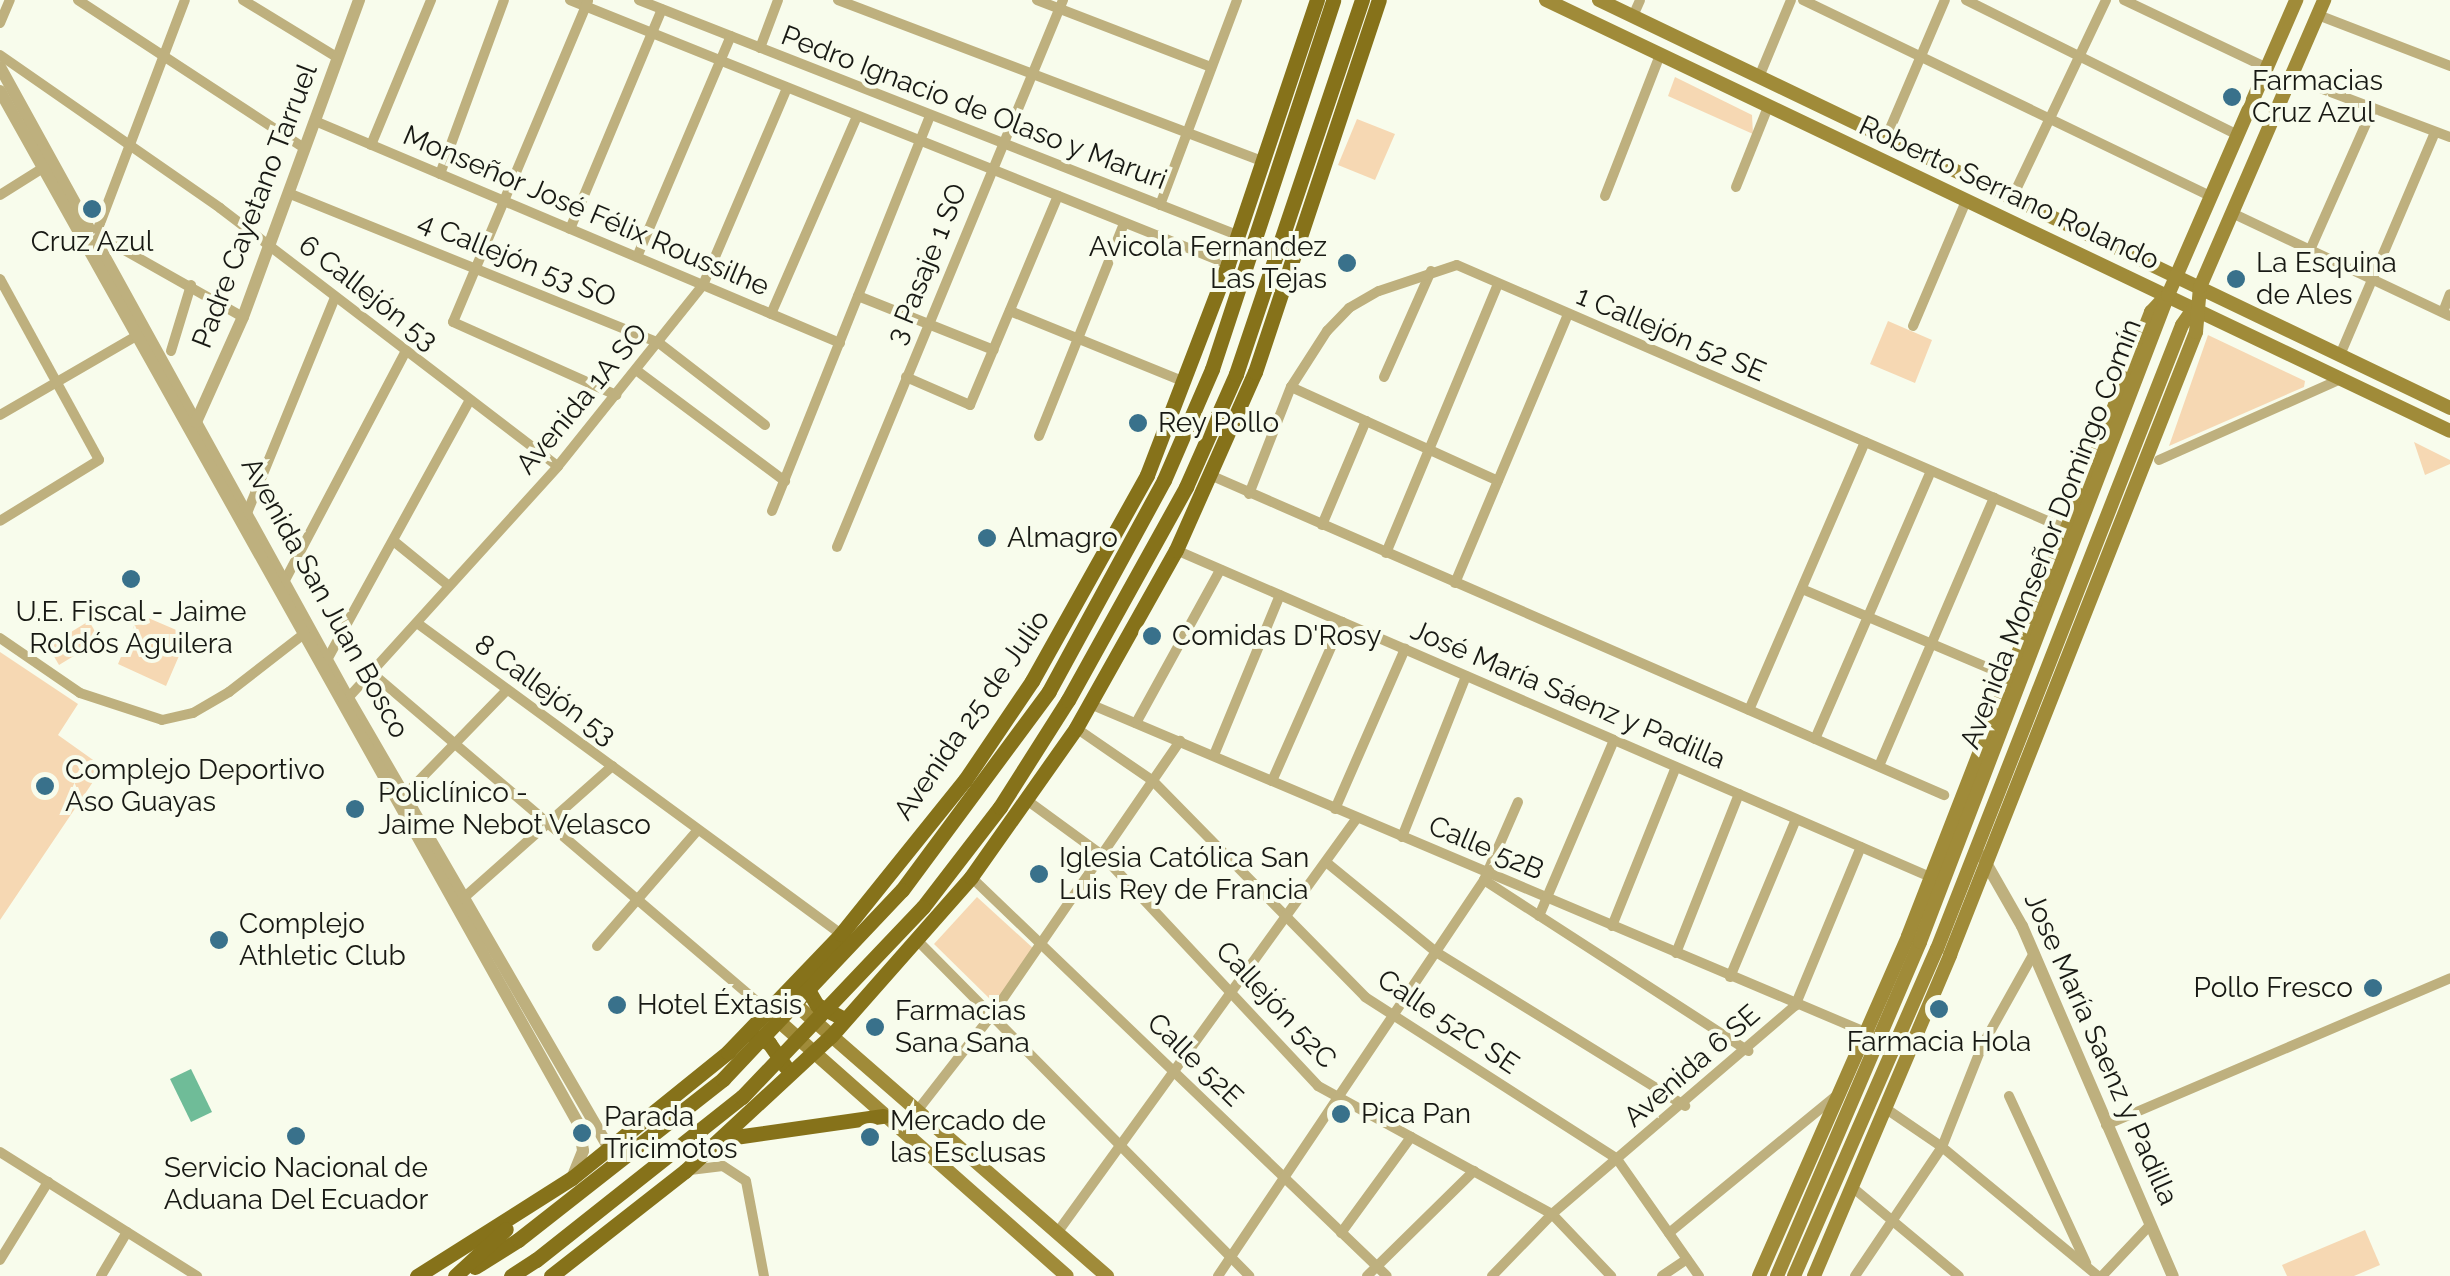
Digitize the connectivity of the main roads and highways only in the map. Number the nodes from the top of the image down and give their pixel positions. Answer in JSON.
{"nodes":[{"id":1,"x":1316,"y":0,"type":"edge"},
{"id":2,"x":1333,"y":0,"type":"edge"},
{"id":3,"x":1362,"y":0,"type":"edge"},
{"id":4,"x":1379,"y":0,"type":"edge"},
{"id":5,"x":1546,"y":0,"type":"edge"},
{"id":6,"x":1599,"y":0,"type":"edge"},
{"id":7,"x":2295,"y":4,"type":"edge"},
{"id":8,"x":2321,"y":7,"type":"edge"},
{"id":9,"x":2176,"y":276,"type":"junction"},
{"id":10,"x":2200,"y":287,"type":"junction"},
{"id":11,"x":2168,"y":295,"type":"junction"},
{"id":12,"x":2194,"y":308,"type":"junction"},
{"id":13,"x":2450,"y":408,"type":"edge"},
{"id":14,"x":2450,"y":431,"type":"edge"},
{"id":15,"x":2094,"y":569,"type":"junction"},
{"id":16,"x":1143,"y":573,"type":"junction"},
{"id":17,"x":2043,"y":604,"type":"junction"},
{"id":18,"x":1132,"y":628,"type":"junction"},
{"id":19,"x":1937,"y":880,"type":"junction"},
{"id":20,"x":803,"y":976,"type":"junction"},
{"id":21,"x":785,"y":996,"type":"junction"},
{"id":22,"x":769,"y":1012,"type":"junction"},
{"id":23,"x":845,"y":1019,"type":"junction"},
{"id":24,"x":747,"y":1033,"type":"junction"},
{"id":25,"x":831,"y":1036,"type":"junction"},
{"id":26,"x":812,"y":1054,"type":"junction"},
{"id":27,"x":788,"y":1076,"type":"junction"},
{"id":28,"x":883,"y":1116,"type":"junction"},
{"id":29,"x":720,"y":1139,"type":"junction"},
{"id":30,"x":527,"y":1208,"type":"junction"},
{"id":31,"x":597,"y":1242,"type":"junction"},
{"id":32,"x":1760,"y":1272,"type":"edge"},
{"id":33,"x":1788,"y":1275,"type":"edge"},
{"id":34,"x":417,"y":1276,"type":"edge"},
{"id":35,"x":458,"y":1276,"type":"edge"},
{"id":36,"x":511,"y":1276,"type":"edge"},
{"id":37,"x":551,"y":1276,"type":"edge"},
{"id":38,"x":567,"y":1276,"type":"edge"},
{"id":39,"x":1067,"y":1276,"type":"edge"},
{"id":40,"x":1106,"y":1276,"type":"edge"},
{"id":41,"x":1814,"y":1276,"type":"edge"}],
"edges":[{"from":1,"to":20,"type":"main road","name":"Avenida 25 de Julio"},
{"from":2,"to":35,"type":"main road","name":"Avenida 25 de Julio","bridge":true},
{"from":3,"to":16,"type":"main road"},
{"from":4,"to":18,"type":"main road"},
{"from":5,"to":11,"type":"main road","name":"Roberto Serrano Rolando"},
{"from":6,"to":9,"type":"main road","name":"Roberto Serrano Rolando"},
{"from":7,"to":9,"type":"main road"},
{"from":8,"to":10,"type":"main road","name":"Avenida Monseñor Domingo Comín"},
{"from":9,"to":10,"type":"main road","name":"Roberto Serrano Rolando"},
{"from":9,"to":11,"type":"main road"},
{"from":10,"to":12,"type":"main road","name":"Avenida Monseñor Domingo Comín"},
{"from":10,"to":13,"type":"main road","name":"Roberto Serrano Rolando"},
{"from":11,"to":12,"type":"main road","name":"Roberto Serrano Rolando"},
{"from":11,"to":17,"type":"main road","name":"Avenida Monseñor Domingo Comín"},
{"from":11,"to":17,"type":"main road","name":"Avenida Monseñor Domingo Comín"},
{"from":12,"to":14,"type":"main road","name":"Roberto Serrano Rolando"},
{"from":12,"to":15,"type":"main road","name":"Avenida Monseñor Domingo Comín"},
{"from":15,"to":33,"type":"main road","name":"Avenida Monseñor Domingo Comín"},
{"from":15,"to":41,"type":"main road","name":"Avenida Monseñor Domingo Comín"},
{"from":16,"to":18,"type":"main road"},
{"from":16,"to":36,"type":"main road","bridge":true},
{"from":17,"to":19,"type":"main road","name":"Avenida Monseñor Domingo Comín"},
{"from":18,"to":23,"type":"main road"},
{"from":19,"to":32,"type":"main road","name":"Avenida Monseñor Domingo Comín"},
{"from":19,"to":33,"type":"main road","name":"Avenida Monseñor Domingo Comín"},
{"from":20,"to":21,"type":"main road","name":"Avenida 25 de Julio"},
{"from":20,"to":23,"type":"main road"},
{"from":21,"to":22,"type":"main road","name":"Avenida 25 de Julio"},
{"from":21,"to":25,"type":"main road"},
{"from":22,"to":24,"type":"main road","name":"Avenida 25 de Julio"},
{"from":22,"to":26,"type":"main road"},
{"from":23,"to":25,"type":"main road"},
{"from":24,"to":27,"type":"main road"},
{"from":24,"to":30,"type":"main road","name":"Avenida 25 de Julio"},
{"from":25,"to":26,"type":"main road"},
{"from":25,"to":40,"type":"main road"},
{"from":26,"to":27,"type":"main road"},
{"from":26,"to":28,"type":"main road"},
{"from":27,"to":29,"type":"main road"},
{"from":28,"to":29,"type":"main road"},
{"from":28,"to":39,"type":"main road"},
{"from":29,"to":31,"type":"main road"},
{"from":30,"to":34,"type":"main road","name":"Avenida 25 de Julio"},
{"from":30,"to":35,"type":"main road"},
{"from":31,"to":37,"type":"main road"},
{"from":31,"to":38,"type":"main road"},
{"from":32,"to":33,"type":"main road"}]}
